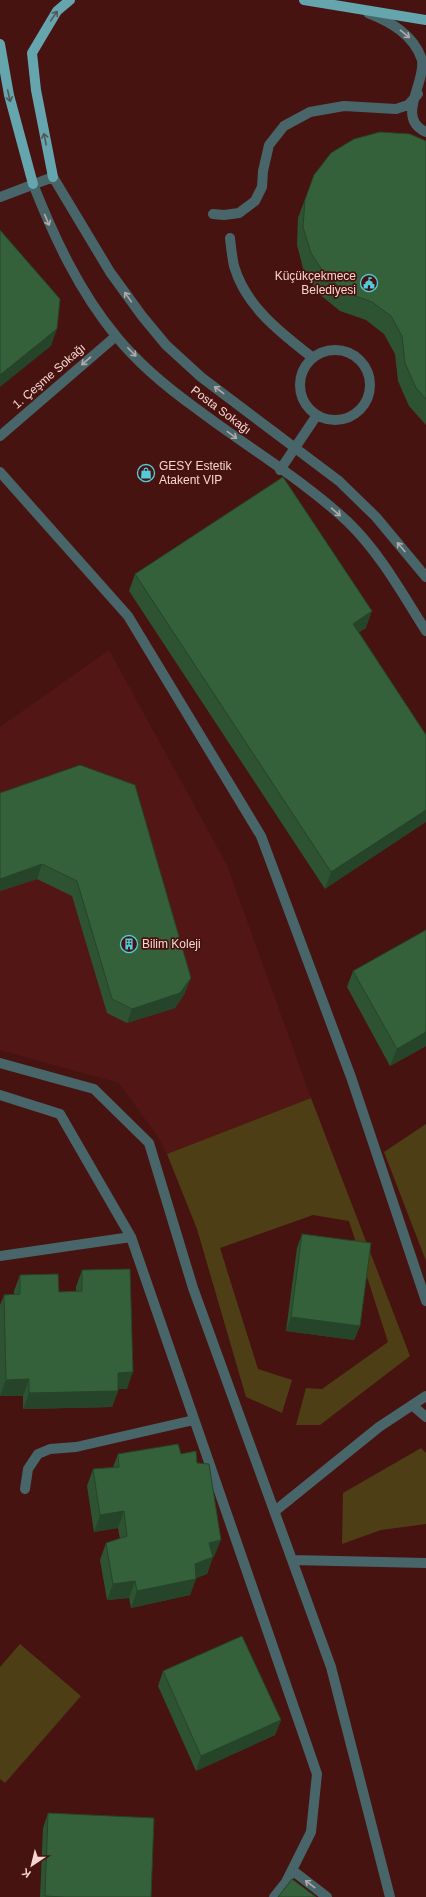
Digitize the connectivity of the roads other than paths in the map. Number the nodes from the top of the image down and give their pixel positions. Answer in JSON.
{"nodes":[{"id":1,"x":70,"y":0,"type":"edge"},
{"id":2,"x":304,"y":0,"type":"edge"},
{"id":3,"x":359,"y":9,"type":"junction"},
{"id":4,"x":426,"y":20,"type":"edge"},
{"id":5,"x":0,"y":44,"type":"edge"},
{"id":6,"x":418,"y":94,"type":"junction"},
{"id":7,"x":426,"y":132,"type":"edge"},
{"id":8,"x":53,"y":177,"type":"junction"},
{"id":9,"x":33,"y":184,"type":"junction"},
{"id":10,"x":0,"y":197,"type":"edge"},
{"id":11,"x":213,"y":214,"type":"dead end"},
{"id":12,"x":230,"y":238,"type":"dead end"},
{"id":13,"x":116,"y":336,"type":"junction"},
{"id":14,"x":313,"y":358,"type":"junction"},
{"id":15,"x":317,"y":415,"type":"junction"},
{"id":16,"x":0,"y":436,"type":"edge"},
{"id":17,"x":296,"y":449,"type":"junction"},
{"id":18,"x":280,"y":470,"type":"junction"},
{"id":19,"x":0,"y":472,"type":"edge"},
{"id":20,"x":426,"y":577,"type":"edge"},
{"id":21,"x":426,"y":631,"type":"edge"},
{"id":22,"x":0,"y":1063,"type":"edge"},
{"id":23,"x":0,"y":1095,"type":"edge"},
{"id":24,"x":131,"y":1237,"type":"junction"},
{"id":25,"x":0,"y":1256,"type":"edge"},
{"id":26,"x":426,"y":1301,"type":"edge"},
{"id":27,"x":426,"y":1396,"type":"edge"},
{"id":28,"x":412,"y":1405,"type":"junction"},
{"id":29,"x":426,"y":1417,"type":"edge"},
{"id":30,"x":194,"y":1420,"type":"junction"},
{"id":31,"x":25,"y":1489,"type":"dead end"},
{"id":32,"x":274,"y":1511,"type":"junction"},
{"id":33,"x":292,"y":1560,"type":"junction"},
{"id":34,"x":426,"y":1563,"type":"edge"},
{"id":35,"x":292,"y":1870,"type":"junction"},
{"id":36,"x":274,"y":1897,"type":"edge"},
{"id":37,"x":327,"y":1897,"type":"edge"},
{"id":38,"x":390,"y":1897,"type":"edge"}],
"edges":[{"from":8,"to":1,"type":"main road","one_way":true},
{"from":2,"to":3,"type":"main road"},
{"from":3,"to":4,"type":"main road"},
{"from":3,"to":6,"type":"street","one_way":true},
{"from":5,"to":9,"type":"main road","one_way":true},
{"from":6,"to":7,"type":"street"},
{"from":6,"to":11,"type":"street"},
{"from":8,"to":9,"type":"street"},
{"from":17,"to":8,"type":"street","name":"Posta Sokağı","one_way":true},
{"from":9,"to":10,"type":"street"},
{"from":9,"to":13,"type":"street","name":"Posta Sokağı","one_way":true},
{"from":12,"to":14,"type":"street"},
{"from":13,"to":16,"type":"street","name":"1. Çeşme Sokağı","one_way":true},
{"from":13,"to":18,"type":"street","name":"Posta Sokağı","one_way":true},
{"from":14,"to":15,"type":"street"},
{"from":14,"to":15,"type":"street"},
{"from":15,"to":17,"type":"street"},
{"from":17,"to":18,"type":"street"},
{"from":20,"to":17,"type":"street","name":"Posta Sokağı","one_way":true},
{"from":18,"to":21,"type":"street","name":"Posta Sokağı","one_way":true},
{"from":19,"to":26,"type":"street"},
{"from":22,"to":32,"type":"street"},
{"from":23,"to":24,"type":"street"},
{"from":24,"to":25,"type":"street"},
{"from":24,"to":30,"type":"street"},
{"from":27,"to":28,"type":"street"},
{"from":28,"to":29,"type":"street"},
{"from":28,"to":32,"type":"street"},
{"from":30,"to":31,"type":"street"},
{"from":30,"to":35,"type":"street"},
{"from":32,"to":33,"type":"street"},
{"from":33,"to":34,"type":"street"},
{"from":33,"to":38,"type":"street"},
{"from":35,"to":36,"type":"street"},
{"from":37,"to":35,"type":"street","one_way":true}]}
